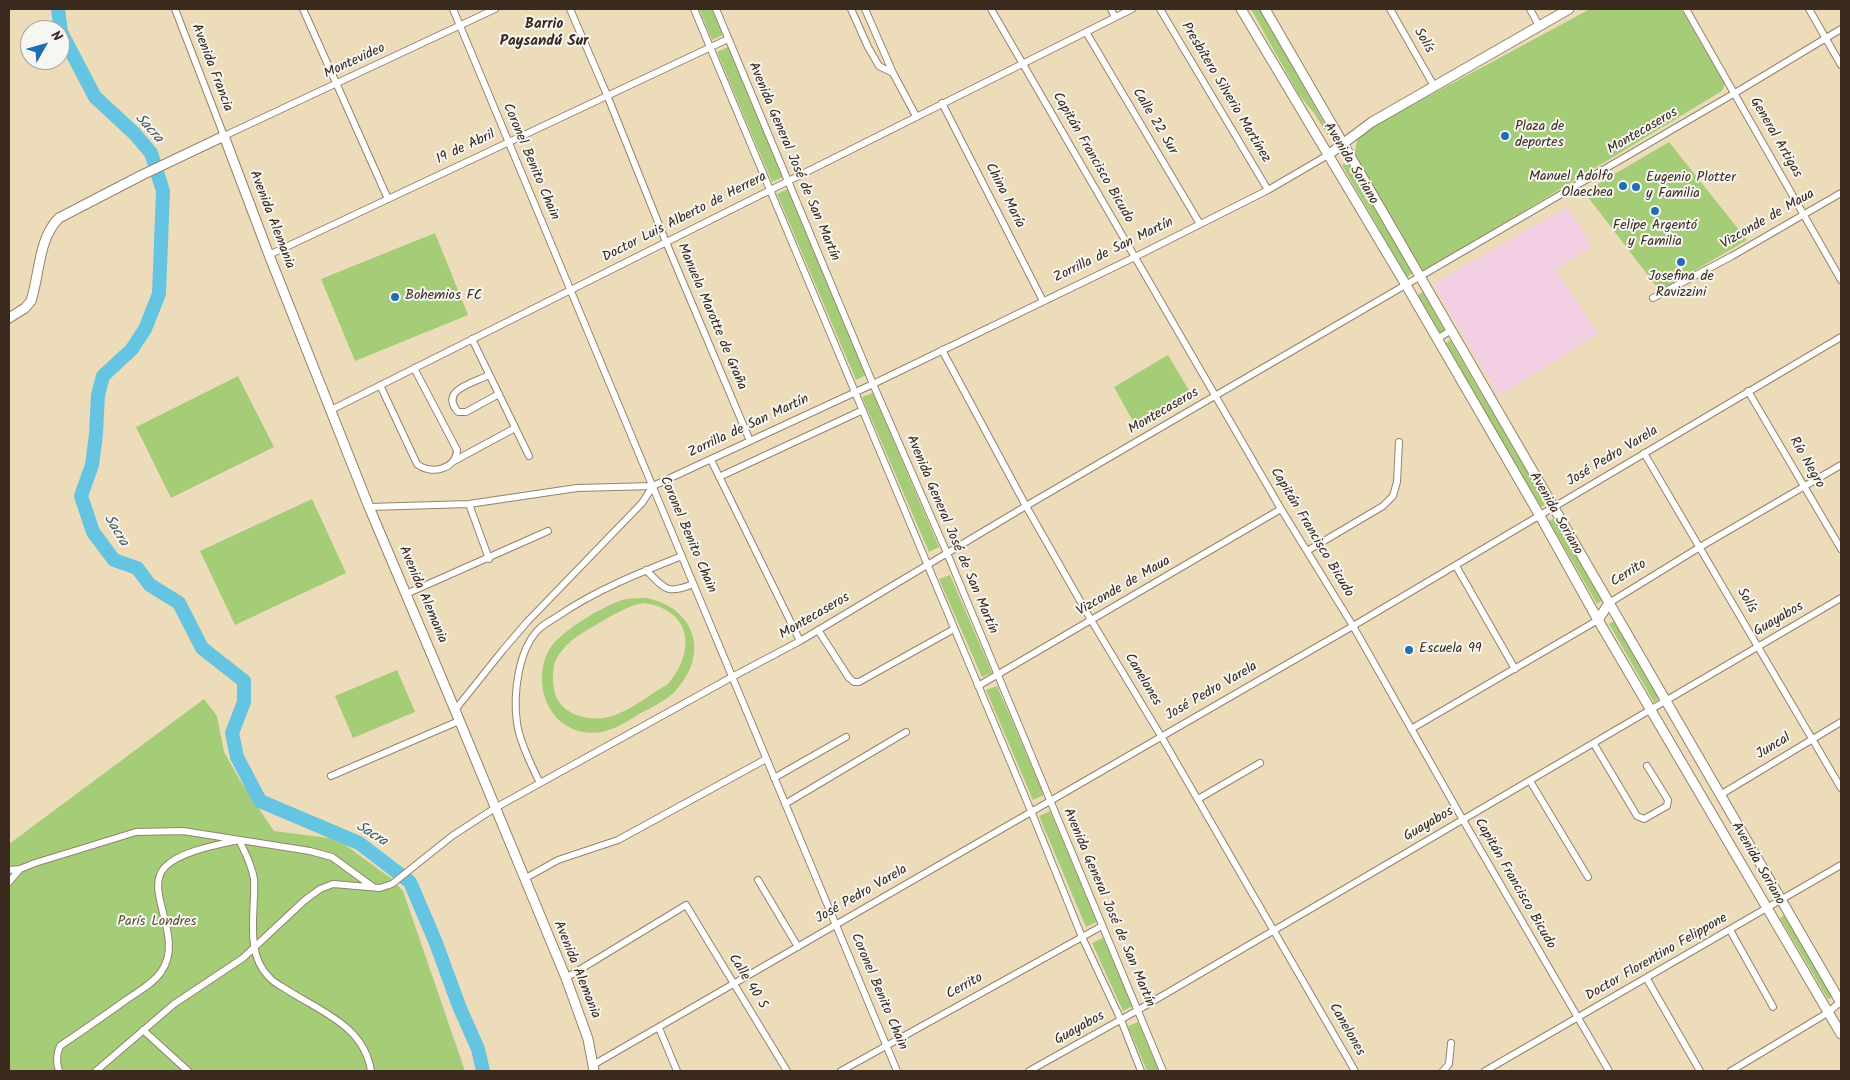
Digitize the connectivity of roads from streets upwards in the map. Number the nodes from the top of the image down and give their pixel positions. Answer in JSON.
{"nodes":[{"id":1,"x":175,"y":9,"type":"edge"},
{"id":2,"x":303,"y":9,"type":"edge"},
{"id":3,"x":453,"y":9,"type":"edge"},
{"id":4,"x":496,"y":9,"type":"edge"},
{"id":5,"x":570,"y":9,"type":"edge"},
{"id":6,"x":694,"y":9,"type":"edge"},
{"id":7,"x":716,"y":9,"type":"edge"},
{"id":8,"x":851,"y":9,"type":"edge"},
{"id":9,"x":866,"y":9,"type":"edge"},
{"id":10,"x":991,"y":9,"type":"edge"},
{"id":11,"x":1111,"y":9,"type":"edge"},
{"id":12,"x":1132,"y":9,"type":"edge"},
{"id":13,"x":1160,"y":9,"type":"edge"},
{"id":14,"x":1241,"y":9,"type":"edge"},
{"id":15,"x":1265,"y":9,"type":"edge"},
{"id":16,"x":1390,"y":9,"type":"edge"},
{"id":17,"x":1530,"y":9,"type":"edge"},
{"id":18,"x":1568,"y":9,"type":"edge"},
{"id":19,"x":1686,"y":9,"type":"edge"},
{"id":20,"x":1809,"y":9,"type":"edge"},
{"id":21,"x":1115,"y":17,"type":"junction"},
{"id":22,"x":460,"y":26,"type":"junction"},
{"id":23,"x":1539,"y":26,"type":"junction"},
{"id":24,"x":1841,"y":29,"type":"edge"},
{"id":25,"x":1086,"y":32,"type":"junction"},
{"id":26,"x":1826,"y":38,"type":"junction"},
{"id":27,"x":728,"y":39,"type":"junction"},
{"id":28,"x":711,"y":47,"type":"junction"},
{"id":29,"x":1023,"y":63,"type":"junction"},
{"id":30,"x":1841,"y":65,"type":"edge"},
{"id":31,"x":893,"y":74,"type":"junction"},
{"id":32,"x":338,"y":84,"type":"junction"},
{"id":33,"x":1434,"y":86,"type":"junction"},
{"id":34,"x":1734,"y":94,"type":"junction"},
{"id":35,"x":607,"y":95,"type":"junction"},
{"id":36,"x":942,"y":103,"type":"junction"},
{"id":37,"x":916,"y":116,"type":"junction"},
{"id":38,"x":224,"y":136,"type":"junction"},
{"id":39,"x":508,"y":143,"type":"junction"},
{"id":40,"x":1342,"y":144,"type":"junction"},
{"id":41,"x":1328,"y":155,"type":"junction"},
{"id":42,"x":787,"y":181,"type":"junction"},
{"id":43,"x":771,"y":189,"type":"junction"},
{"id":44,"x":1268,"y":190,"type":"junction"},
{"id":45,"x":1841,"y":193,"type":"edge"},
{"id":46,"x":388,"y":199,"type":"junction"},
{"id":47,"x":1804,"y":214,"type":"junction"},
{"id":48,"x":1200,"y":224,"type":"junction"},
{"id":49,"x":666,"y":242,"type":"junction"},
{"id":50,"x":269,"y":255,"type":"junction"},
{"id":51,"x":1135,"y":257,"type":"junction"},
{"id":52,"x":1420,"y":278,"type":"junction"},
{"id":53,"x":1841,"y":280,"type":"edge"},
{"id":54,"x":1406,"y":285,"type":"junction"},
{"id":55,"x":569,"y":290,"type":"junction"},
{"id":56,"x":1653,"y":298,"type":"dead end"},
{"id":57,"x":1043,"y":301,"type":"junction"},
{"id":58,"x":9,"y":318,"type":"edge"},
{"id":59,"x":1450,"y":331,"type":"junction"},
{"id":60,"x":1841,"y":337,"type":"edge"},
{"id":61,"x":472,"y":339,"type":"junction"},
{"id":62,"x":1437,"y":339,"type":"junction"},
{"id":63,"x":942,"y":350,"type":"junction"},
{"id":64,"x":414,"y":368,"type":"junction"},
{"id":65,"x":489,"y":375,"type":"junction"},
{"id":66,"x":873,"y":384,"type":"junction"},
{"id":67,"x":380,"y":385,"type":"junction"},
{"id":68,"x":1748,"y":391,"type":"junction"},
{"id":69,"x":856,"y":392,"type":"junction"},
{"id":70,"x":499,"y":394,"type":"junction"},
{"id":71,"x":1217,"y":396,"type":"junction"},
{"id":72,"x":331,"y":410,"type":"junction"},
{"id":73,"x":863,"y":410,"type":"junction"},
{"id":74,"x":515,"y":428,"type":"junction"},
{"id":75,"x":750,"y":441,"type":"junction"},
{"id":76,"x":1399,"y":442,"type":"dead end"},
{"id":77,"x":1644,"y":453,"type":"junction"},
{"id":78,"x":529,"y":456,"type":"dead end"},
{"id":79,"x":711,"y":460,"type":"junction"},
{"id":80,"x":453,"y":462,"type":"junction"},
{"id":81,"x":1841,"y":465,"type":"edge"},
{"id":82,"x":719,"y":477,"type":"junction"},
{"id":83,"x":653,"y":486,"type":"junction"},
{"id":84,"x":1805,"y":486,"type":"junction"},
{"id":85,"x":469,"y":504,"type":"junction"},
{"id":86,"x":1026,"y":506,"type":"junction"},
{"id":87,"x":369,"y":507,"type":"junction"},
{"id":88,"x":1553,"y":508,"type":"junction"},
{"id":89,"x":1282,"y":509,"type":"junction"},
{"id":90,"x":1540,"y":516,"type":"junction"},
{"id":91,"x":548,"y":531,"type":"dead end"},
{"id":92,"x":1700,"y":547,"type":"junction"},
{"id":93,"x":1841,"y":549,"type":"edge"},
{"id":94,"x":1307,"y":551,"type":"junction"},
{"id":95,"x":947,"y":553,"type":"junction"},
{"id":96,"x":682,"y":556,"type":"junction"},
{"id":97,"x":489,"y":559,"type":"junction"},
{"id":98,"x":927,"y":565,"type":"junction"},
{"id":99,"x":1456,"y":566,"type":"junction"},
{"id":100,"x":646,"y":570,"type":"junction"},
{"id":101,"x":693,"y":584,"type":"junction"},
{"id":102,"x":406,"y":594,"type":"junction"},
{"id":103,"x":1841,"y":598,"type":"edge"},
{"id":104,"x":1609,"y":603,"type":"junction"},
{"id":105,"x":1091,"y":620,"type":"junction"},
{"id":106,"x":1598,"y":620,"type":"junction"},
{"id":107,"x":1353,"y":626,"type":"junction"},
{"id":108,"x":954,"y":629,"type":"junction"},
{"id":109,"x":818,"y":630,"type":"junction"},
{"id":110,"x":800,"y":641,"type":"junction"},
{"id":111,"x":1758,"y":647,"type":"junction"},
{"id":112,"x":1515,"y":669,"type":"junction"},
{"id":113,"x":997,"y":676,"type":"junction"},
{"id":114,"x":732,"y":677,"type":"junction"},
{"id":115,"x":978,"y":686,"type":"junction"},
{"id":116,"x":1666,"y":702,"type":"junction"},
{"id":117,"x":455,"y":710,"type":"junction"},
{"id":118,"x":1652,"y":710,"type":"junction"},
{"id":119,"x":460,"y":721,"type":"junction"},
{"id":120,"x":1841,"y":722,"type":"edge"},
{"id":121,"x":1411,"y":729,"type":"junction"},
{"id":122,"x":906,"y":732,"type":"dead end"},
{"id":123,"x":1162,"y":736,"type":"junction"},
{"id":124,"x":846,"y":737,"type":"dead end"},
{"id":125,"x":1813,"y":738,"type":"junction"},
{"id":126,"x":1594,"y":744,"type":"junction"},
{"id":127,"x":766,"y":760,"type":"junction"},
{"id":128,"x":1260,"y":762,"type":"dead end"},
{"id":129,"x":1647,"y":766,"type":"dead end"},
{"id":130,"x":331,"y":776,"type":"dead end"},
{"id":131,"x":774,"y":778,"type":"junction"},
{"id":132,"x":1530,"y":780,"type":"junction"},
{"id":133,"x":540,"y":783,"type":"junction"},
{"id":134,"x":1841,"y":788,"type":"edge"},
{"id":135,"x":1720,"y":795,"type":"junction"},
{"id":136,"x":1198,"y":800,"type":"junction"},
{"id":137,"x":1050,"y":801,"type":"junction"},
{"id":138,"x":785,"y":804,"type":"junction"},
{"id":139,"x":494,"y":808,"type":"junction"},
{"id":140,"x":1031,"y":811,"type":"junction"},
{"id":141,"x":1463,"y":820,"type":"junction"},
{"id":142,"x":239,"y":840,"type":"junction"},
{"id":143,"x":1841,"y":865,"type":"edge"},
{"id":144,"x":9,"y":870,"type":"edge"},
{"id":145,"x":20,"y":870,"type":"junction"},
{"id":146,"x":1588,"y":877,"type":"dead end"},
{"id":147,"x":524,"y":879,"type":"junction"},
{"id":148,"x":758,"y":880,"type":"dead end"},
{"id":149,"x":9,"y":882,"type":"edge"},
{"id":150,"x":374,"y":888,"type":"junction"},
{"id":151,"x":1780,"y":901,"type":"junction"},
{"id":152,"x":1767,"y":908,"type":"junction"},
{"id":153,"x":836,"y":924,"type":"junction"},
{"id":154,"x":1102,"y":926,"type":"junction"},
{"id":155,"x":1273,"y":930,"type":"junction"},
{"id":156,"x":1730,"y":930,"type":"junction"},
{"id":157,"x":1082,"y":937,"type":"junction"},
{"id":158,"x":798,"y":947,"type":"junction"},
{"id":159,"x":254,"y":948,"type":"junction"},
{"id":160,"x":566,"y":978,"type":"junction"},
{"id":161,"x":1646,"y":979,"type":"junction"},
{"id":162,"x":734,"y":984,"type":"junction"},
{"id":163,"x":1841,"y":1002,"type":"edge"},
{"id":164,"x":1773,"y":1007,"type":"dead end"},
{"id":165,"x":1138,"y":1010,"type":"junction"},
{"id":166,"x":1829,"y":1012,"type":"junction"},
{"id":167,"x":1578,"y":1018,"type":"junction"},
{"id":168,"x":1121,"y":1020,"type":"junction"},
{"id":169,"x":660,"y":1028,"type":"junction"},
{"id":170,"x":143,"y":1030,"type":"junction"},
{"id":171,"x":1841,"y":1034,"type":"edge"},
{"id":172,"x":1452,"y":1043,"type":"dead end"},
{"id":173,"x":887,"y":1046,"type":"junction"},
{"id":174,"x":594,"y":1068,"type":"edge"},
{"id":175,"x":59,"y":1071,"type":"edge"},
{"id":176,"x":96,"y":1071,"type":"edge"},
{"id":177,"x":188,"y":1071,"type":"edge"},
{"id":178,"x":371,"y":1071,"type":"edge"},
{"id":179,"x":677,"y":1071,"type":"edge"},
{"id":180,"x":787,"y":1071,"type":"edge"},
{"id":181,"x":841,"y":1071,"type":"edge"},
{"id":182,"x":897,"y":1071,"type":"edge"},
{"id":183,"x":1029,"y":1071,"type":"edge"},
{"id":184,"x":1141,"y":1071,"type":"edge"},
{"id":185,"x":1163,"y":1071,"type":"edge"},
{"id":186,"x":1356,"y":1071,"type":"edge"},
{"id":187,"x":1443,"y":1071,"type":"edge"},
{"id":188,"x":1485,"y":1071,"type":"edge"},
{"id":189,"x":1609,"y":1071,"type":"edge"},
{"id":190,"x":1700,"y":1071,"type":"edge"},
{"id":191,"x":1731,"y":1071,"type":"edge"}],
"edges":[{"from":1,"to":38,"type":"street","name":"Avenida Francia"},
{"from":2,"to":32,"type":"street"},
{"from":3,"to":22,"type":"street","name":"Coronel Benito Chain"},
{"from":4,"to":22,"type":"street","name":"Montevideo"},
{"from":5,"to":35,"type":"street","name":"Manuela Marotte de Graña"},
{"from":6,"to":28,"type":"street"},
{"from":7,"to":27,"type":"street","name":"Avenida General José de San Martín"},
{"from":8,"to":31,"type":"street"},
{"from":9,"to":31,"type":"street"},
{"from":10,"to":29,"type":"street","name":"Capitán Francisco Bicudo"},
{"from":11,"to":21,"type":"street"},
{"from":12,"to":21,"type":"street","name":"Doctor Luis Alberto de Herrera"},
{"from":13,"to":44,"type":"street","name":"Presbítero Silverio Martínez"},
{"from":14,"to":41,"type":"street","name":"Avenida Soriano"},
{"from":15,"to":40,"type":"street","name":"Avenida Soriano"},
{"from":16,"to":33,"type":"street","name":"Solís"},
{"from":17,"to":23,"type":"street"},
{"from":18,"to":23,"type":"street","name":"Zorrilla de San Martín"},
{"from":19,"to":34,"type":"street","name":"General Artigas"},
{"from":20,"to":26,"type":"street"},
{"from":21,"to":25,"type":"street","name":"Doctor Luis Alberto de Herrera"},
{"from":22,"to":32,"type":"street","name":"Montevideo"},
{"from":22,"to":39,"type":"street","name":"Coronel Benito Chain"},
{"from":23,"to":33,"type":"street","name":"Zorrilla de San Martín"},
{"from":24,"to":26,"type":"street","name":"Montecaseros"},
{"from":25,"to":29,"type":"street","name":"Doctor Luis Alberto de Herrera"},
{"from":25,"to":48,"type":"street","name":"Calle 22 Sur"},
{"from":26,"to":30,"type":"street"},
{"from":26,"to":34,"type":"street","name":"Montecaseros"},
{"from":27,"to":28,"type":"street","name":"19 de Abril"},
{"from":27,"to":42,"type":"street","name":"Avenida General José de San Martín"},
{"from":28,"to":35,"type":"street","name":"19 de Abril"},
{"from":28,"to":43,"type":"street"},
{"from":29,"to":36,"type":"street","name":"Doctor Luis Alberto de Herrera"},
{"from":29,"to":51,"type":"street","name":"Capitán Francisco Bicudo"},
{"from":31,"to":37,"type":"street"},
{"from":32,"to":38,"type":"street","name":"Montevideo"},
{"from":32,"to":46,"type":"street"},
{"from":33,"to":40,"type":"street","name":"Zorrilla de San Martín"},
{"from":34,"to":47,"type":"street","name":"General Artigas"},
{"from":34,"to":52,"type":"street","name":"Montecaseros"},
{"from":35,"to":39,"type":"street","name":"19 de Abril"},
{"from":35,"to":49,"type":"street","name":"Manuela Marotte de Graña"},
{"from":36,"to":37,"type":"street","name":"Doctor Luis Alberto de Herrera"},
{"from":36,"to":57,"type":"street","name":"China María"},
{"from":37,"to":42,"type":"street","name":"Doctor Luis Alberto de Herrera"},
{"from":38,"to":50,"type":"street","name":"Avenida Alemania"},
{"from":38,"to":58,"type":"street"},
{"from":39,"to":46,"type":"street","name":"19 de Abril"},
{"from":39,"to":55,"type":"street","name":"Coronel Benito Chain"},
{"from":40,"to":41,"type":"street","name":"Zorrilla de San Martín"},
{"from":40,"to":52,"type":"street","name":"Avenida Soriano"},
{"from":41,"to":44,"type":"street","name":"Zorrilla de San Martín"},
{"from":41,"to":54,"type":"street","name":"Avenida Soriano"},
{"from":42,"to":43,"type":"street","name":"Doctor Luis Alberto de Herrera"},
{"from":42,"to":66,"type":"street","name":"Avenida General José de San Martín"},
{"from":43,"to":49,"type":"street","name":"Doctor Luis Alberto de Herrera"},
{"from":43,"to":69,"type":"street"},
{"from":44,"to":48,"type":"street","name":"Zorrilla de San Martín"},
{"from":45,"to":47,"type":"street","name":"Vizconde de Maua"},
{"from":46,"to":50,"type":"street","name":"19 de Abril"},
{"from":47,"to":53,"type":"street","name":"General Artigas"},
{"from":47,"to":56,"type":"street","name":"Vizconde de Maua"},
{"from":48,"to":51,"type":"street","name":"Zorrilla de San Martín"},
{"from":49,"to":55,"type":"street","name":"Doctor Luis Alberto de Herrera"},
{"from":49,"to":75,"type":"street","name":"Manuela Marotte de Graña"},
{"from":50,"to":72,"type":"street","name":"Avenida Alemania"},
{"from":51,"to":57,"type":"street","name":"Zorrilla de San Martín"},
{"from":51,"to":71,"type":"street","name":"Capitán Francisco Bicudo"},
{"from":52,"to":54,"type":"street","name":"Montecaseros"},
{"from":52,"to":59,"type":"street","name":"Avenida Soriano"},
{"from":54,"to":62,"type":"street","name":"Avenida Soriano"},
{"from":54,"to":71,"type":"street","name":"Montecaseros"},
{"from":55,"to":61,"type":"street","name":"Doctor Luis Alberto de Herrera"},
{"from":55,"to":83,"type":"street","name":"Coronel Benito Chain"},
{"from":57,"to":63,"type":"street","name":"Zorrilla de San Martín"},
{"from":59,"to":62,"type":"street"},
{"from":59,"to":88,"type":"street","name":"Avenida Soriano"},
{"from":60,"to":68,"type":"street","name":"José Pedro Varela"},
{"from":61,"to":64,"type":"street","name":"Doctor Luis Alberto de Herrera"},
{"from":61,"to":65,"type":"street"},
{"from":62,"to":90,"type":"street","name":"Avenida Soriano"},
{"from":63,"to":66,"type":"street","name":"Zorrilla de San Martín"},
{"from":63,"to":86,"type":"street","name":"Canelones"},
{"from":64,"to":67,"type":"street","name":"Doctor Luis Alberto de Herrera"},
{"from":64,"to":80,"type":"street"},
{"from":65,"to":70,"type":"street"},
{"from":65,"to":70,"type":"street"},
{"from":66,"to":69,"type":"street","name":"Zorrilla de San Martín"},
{"from":66,"to":95,"type":"street","name":"Avenida General José de San Martín"},
{"from":67,"to":72,"type":"street","name":"Doctor Luis Alberto de Herrera"},
{"from":67,"to":80,"type":"street"},
{"from":68,"to":77,"type":"street","name":"José Pedro Varela"},
{"from":68,"to":84,"type":"street","name":"Río Negro"},
{"from":69,"to":73,"type":"street"},
{"from":69,"to":75,"type":"street","name":"Zorrilla de San Martín"},
{"from":70,"to":74,"type":"street"},
{"from":71,"to":86,"type":"street","name":"Montecaseros"},
{"from":71,"to":89,"type":"street","name":"Capitán Francisco Bicudo"},
{"from":72,"to":87,"type":"street","name":"Avenida Alemania"},
{"from":73,"to":82,"type":"street"},
{"from":73,"to":98,"type":"street"},
{"from":74,"to":78,"type":"street"},
{"from":74,"to":80,"type":"street"},
{"from":75,"to":79,"type":"street","name":"Zorrilla de San Martín"},
{"from":76,"to":94,"type":"street"},
{"from":77,"to":88,"type":"street","name":"José Pedro Varela"},
{"from":77,"to":92,"type":"street","name":"Solís"},
{"from":79,"to":82,"type":"street"},
{"from":79,"to":83,"type":"street","name":"Zorrilla de San Martín"},
{"from":81,"to":84,"type":"street","name":"Cerrito"},
{"from":82,"to":110,"type":"street"},
{"from":83,"to":85,"type":"street","name":"Zorrilla de San Martín"},
{"from":83,"to":96,"type":"street","name":"Coronel Benito Chain"},
{"from":83,"to":117,"type":"street"},
{"from":84,"to":92,"type":"street","name":"Cerrito"},
{"from":84,"to":93,"type":"street","name":"Río Negro"},
{"from":85,"to":87,"type":"street","name":"Zorrilla de San Martín"},
{"from":85,"to":97,"type":"street"},
{"from":86,"to":95,"type":"street","name":"Montecaseros"},
{"from":86,"to":105,"type":"street","name":"Canelones"},
{"from":87,"to":102,"type":"street","name":"Avenida Alemania"},
{"from":88,"to":90,"type":"street","name":"José Pedro Varela"},
{"from":88,"to":104,"type":"street","name":"Avenida Soriano"},
{"from":89,"to":94,"type":"street","name":"Capitán Francisco Bicudo"},
{"from":89,"to":105,"type":"street","name":"Vizconde de Maua"},
{"from":90,"to":99,"type":"street","name":"José Pedro Varela"},
{"from":90,"to":106,"type":"street","name":"Avenida Soriano"},
{"from":91,"to":97,"type":"street"},
{"from":92,"to":104,"type":"street","name":"Cerrito"},
{"from":92,"to":111,"type":"street","name":"Solís"},
{"from":94,"to":107,"type":"street","name":"Capitán Francisco Bicudo"},
{"from":95,"to":98,"type":"street","name":"Montecaseros"},
{"from":95,"to":113,"type":"street","name":"Avenida General José de San Martín"},
{"from":96,"to":100,"type":"street"},
{"from":96,"to":101,"type":"street","name":"Coronel Benito Chain"},
{"from":97,"to":102,"type":"street"},
{"from":98,"to":108,"type":"street"},
{"from":98,"to":109,"type":"street","name":"Montecaseros"},
{"from":99,"to":107,"type":"street","name":"José Pedro Varela"},
{"from":99,"to":112,"type":"street"},
{"from":100,"to":101,"type":"street"},
{"from":100,"to":133,"type":"street"},
{"from":101,"to":114,"type":"street","name":"Coronel Benito Chain"},
{"from":102,"to":117,"type":"street","name":"Avenida Alemania"},
{"from":103,"to":111,"type":"street","name":"Guayabos"},
{"from":104,"to":106,"type":"street","name":"Cerrito"},
{"from":104,"to":116,"type":"street","name":"Avenida Soriano"},
{"from":105,"to":113,"type":"street","name":"Vizconde de Maua"},
{"from":105,"to":123,"type":"street","name":"Canelones"},
{"from":106,"to":112,"type":"street","name":"Cerrito"},
{"from":106,"to":118,"type":"street","name":"Avenida Soriano"},
{"from":107,"to":121,"type":"street","name":"Capitán Francisco Bicudo"},
{"from":107,"to":123,"type":"street","name":"José Pedro Varela"},
{"from":108,"to":109,"type":"street"},
{"from":108,"to":115,"type":"street"},
{"from":109,"to":110,"type":"street","name":"Montecaseros"},
{"from":110,"to":114,"type":"street","name":"Montecaseros"},
{"from":111,"to":116,"type":"street","name":"Guayabos"},
{"from":111,"to":125,"type":"street","name":"Solís"},
{"from":112,"to":121,"type":"street","name":"Cerrito"},
{"from":113,"to":115,"type":"street","name":"Vizconde de Maua"},
{"from":113,"to":137,"type":"street","name":"Avenida General José de San Martín"},
{"from":114,"to":127,"type":"street","name":"Coronel Benito Chain"},
{"from":114,"to":133,"type":"street","name":"Montecaseros"},
{"from":115,"to":140,"type":"street"},
{"from":116,"to":118,"type":"street","name":"Guayabos"},
{"from":116,"to":135,"type":"street","name":"Avenida Soriano"},
{"from":117,"to":119,"type":"street","name":"Avenida Alemania"},
{"from":118,"to":126,"type":"street","name":"Guayabos"},
{"from":118,"to":152,"type":"street","name":"Avenida Soriano"},
{"from":119,"to":130,"type":"street"},
{"from":119,"to":139,"type":"street","name":"Avenida Alemania"},
{"from":120,"to":125,"type":"street","name":"Juncal"},
{"from":121,"to":141,"type":"street","name":"Capitán Francisco Bicudo"},
{"from":122,"to":138,"type":"street"},
{"from":123,"to":136,"type":"street","name":"Canelones"},
{"from":123,"to":137,"type":"street","name":"José Pedro Varela"},
{"from":124,"to":131,"type":"street"},
{"from":125,"to":134,"type":"street","name":"Solís"},
{"from":125,"to":135,"type":"street","name":"Juncal"},
{"from":126,"to":129,"type":"street"},
{"from":126,"to":132,"type":"street","name":"Guayabos"},
{"from":127,"to":131,"type":"street","name":"Coronel Benito Chain"},
{"from":127,"to":147,"type":"street"},
{"from":128,"to":136,"type":"street"},
{"from":131,"to":138,"type":"street","name":"Coronel Benito Chain"},
{"from":132,"to":141,"type":"street","name":"Guayabos"},
{"from":132,"to":146,"type":"street"},
{"from":133,"to":139,"type":"street","name":"Montecaseros"},
{"from":135,"to":151,"type":"street","name":"Avenida Soriano"},
{"from":136,"to":155,"type":"street","name":"Canelones"},
{"from":137,"to":140,"type":"street","name":"José Pedro Varela"},
{"from":137,"to":154,"type":"street","name":"Avenida General José de San Martín"},
{"from":138,"to":153,"type":"street","name":"Coronel Benito Chain"},
{"from":139,"to":147,"type":"street","name":"Avenida Alemania"},
{"from":139,"to":150,"type":"street","name":"Montecaseros"},
{"from":140,"to":153,"type":"street","name":"José Pedro Varela"},
{"from":140,"to":157,"type":"street"},
{"from":141,"to":155,"type":"street","name":"Guayabos"},
{"from":141,"to":167,"type":"street","name":"Capitán Francisco Bicudo"},
{"from":142,"to":145,"type":"street"},
{"from":142,"to":150,"type":"street"},
{"from":142,"to":159,"type":"street"},
{"from":142,"to":175,"type":"street"},
{"from":143,"to":151,"type":"street","name":"Doctor Florentino Felippone"},
{"from":144,"to":145,"type":"street"},
{"from":145,"to":149,"type":"street"},
{"from":147,"to":160,"type":"street","name":"Avenida Alemania"},
{"from":148,"to":158,"type":"street"},
{"from":150,"to":159,"type":"street"},
{"from":151,"to":152,"type":"street","name":"Doctor Florentino Felippone"},
{"from":151,"to":163,"type":"street","name":"Avenida Soriano"},
{"from":152,"to":156,"type":"street","name":"Doctor Florentino Felippone"},
{"from":152,"to":166,"type":"street","name":"Avenida Soriano"},
{"from":153,"to":158,"type":"street","name":"José Pedro Varela"},
{"from":153,"to":173,"type":"street","name":"Coronel Benito Chain"},
{"from":154,"to":157,"type":"street","name":"Cerrito"},
{"from":154,"to":165,"type":"street","name":"Avenida General José de San Martín"},
{"from":155,"to":165,"type":"street","name":"Guayabos"},
{"from":155,"to":186,"type":"street","name":"Canelones"},
{"from":156,"to":161,"type":"street","name":"Doctor Florentino Felippone"},
{"from":156,"to":164,"type":"street"},
{"from":157,"to":168,"type":"street"},
{"from":157,"to":173,"type":"street","name":"Cerrito"},
{"from":158,"to":162,"type":"street","name":"José Pedro Varela"},
{"from":159,"to":170,"type":"street"},
{"from":159,"to":178,"type":"street"},
{"from":160,"to":162,"type":"street","name":"Calle 40 S"},
{"from":160,"to":174,"type":"street","name":"Avenida Alemania"},
{"from":161,"to":167,"type":"street","name":"Doctor Florentino Felippone"},
{"from":161,"to":190,"type":"street"},
{"from":162,"to":169,"type":"street","name":"José Pedro Varela"},
{"from":162,"to":180,"type":"street","name":"Calle 40 S"},
{"from":163,"to":166,"type":"street"},
{"from":165,"to":168,"type":"street","name":"Guayabos"},
{"from":165,"to":185,"type":"street","name":"Avenida General José de San Martín"},
{"from":166,"to":171,"type":"street","name":"Avenida Soriano"},
{"from":166,"to":191,"type":"street"},
{"from":167,"to":188,"type":"street","name":"Doctor Florentino Felippone"},
{"from":167,"to":189,"type":"street","name":"Capitán Francisco Bicudo"},
{"from":168,"to":183,"type":"street","name":"Guayabos"},
{"from":168,"to":184,"type":"street"},
{"from":169,"to":174,"type":"street","name":"José Pedro Varela"},
{"from":169,"to":179,"type":"street"},
{"from":170,"to":176,"type":"street"},
{"from":170,"to":177,"type":"street"},
{"from":172,"to":187,"type":"street"},
{"from":173,"to":181,"type":"street","name":"Cerrito"},
{"from":173,"to":182,"type":"street","name":"Coronel Benito Chain"}]}
